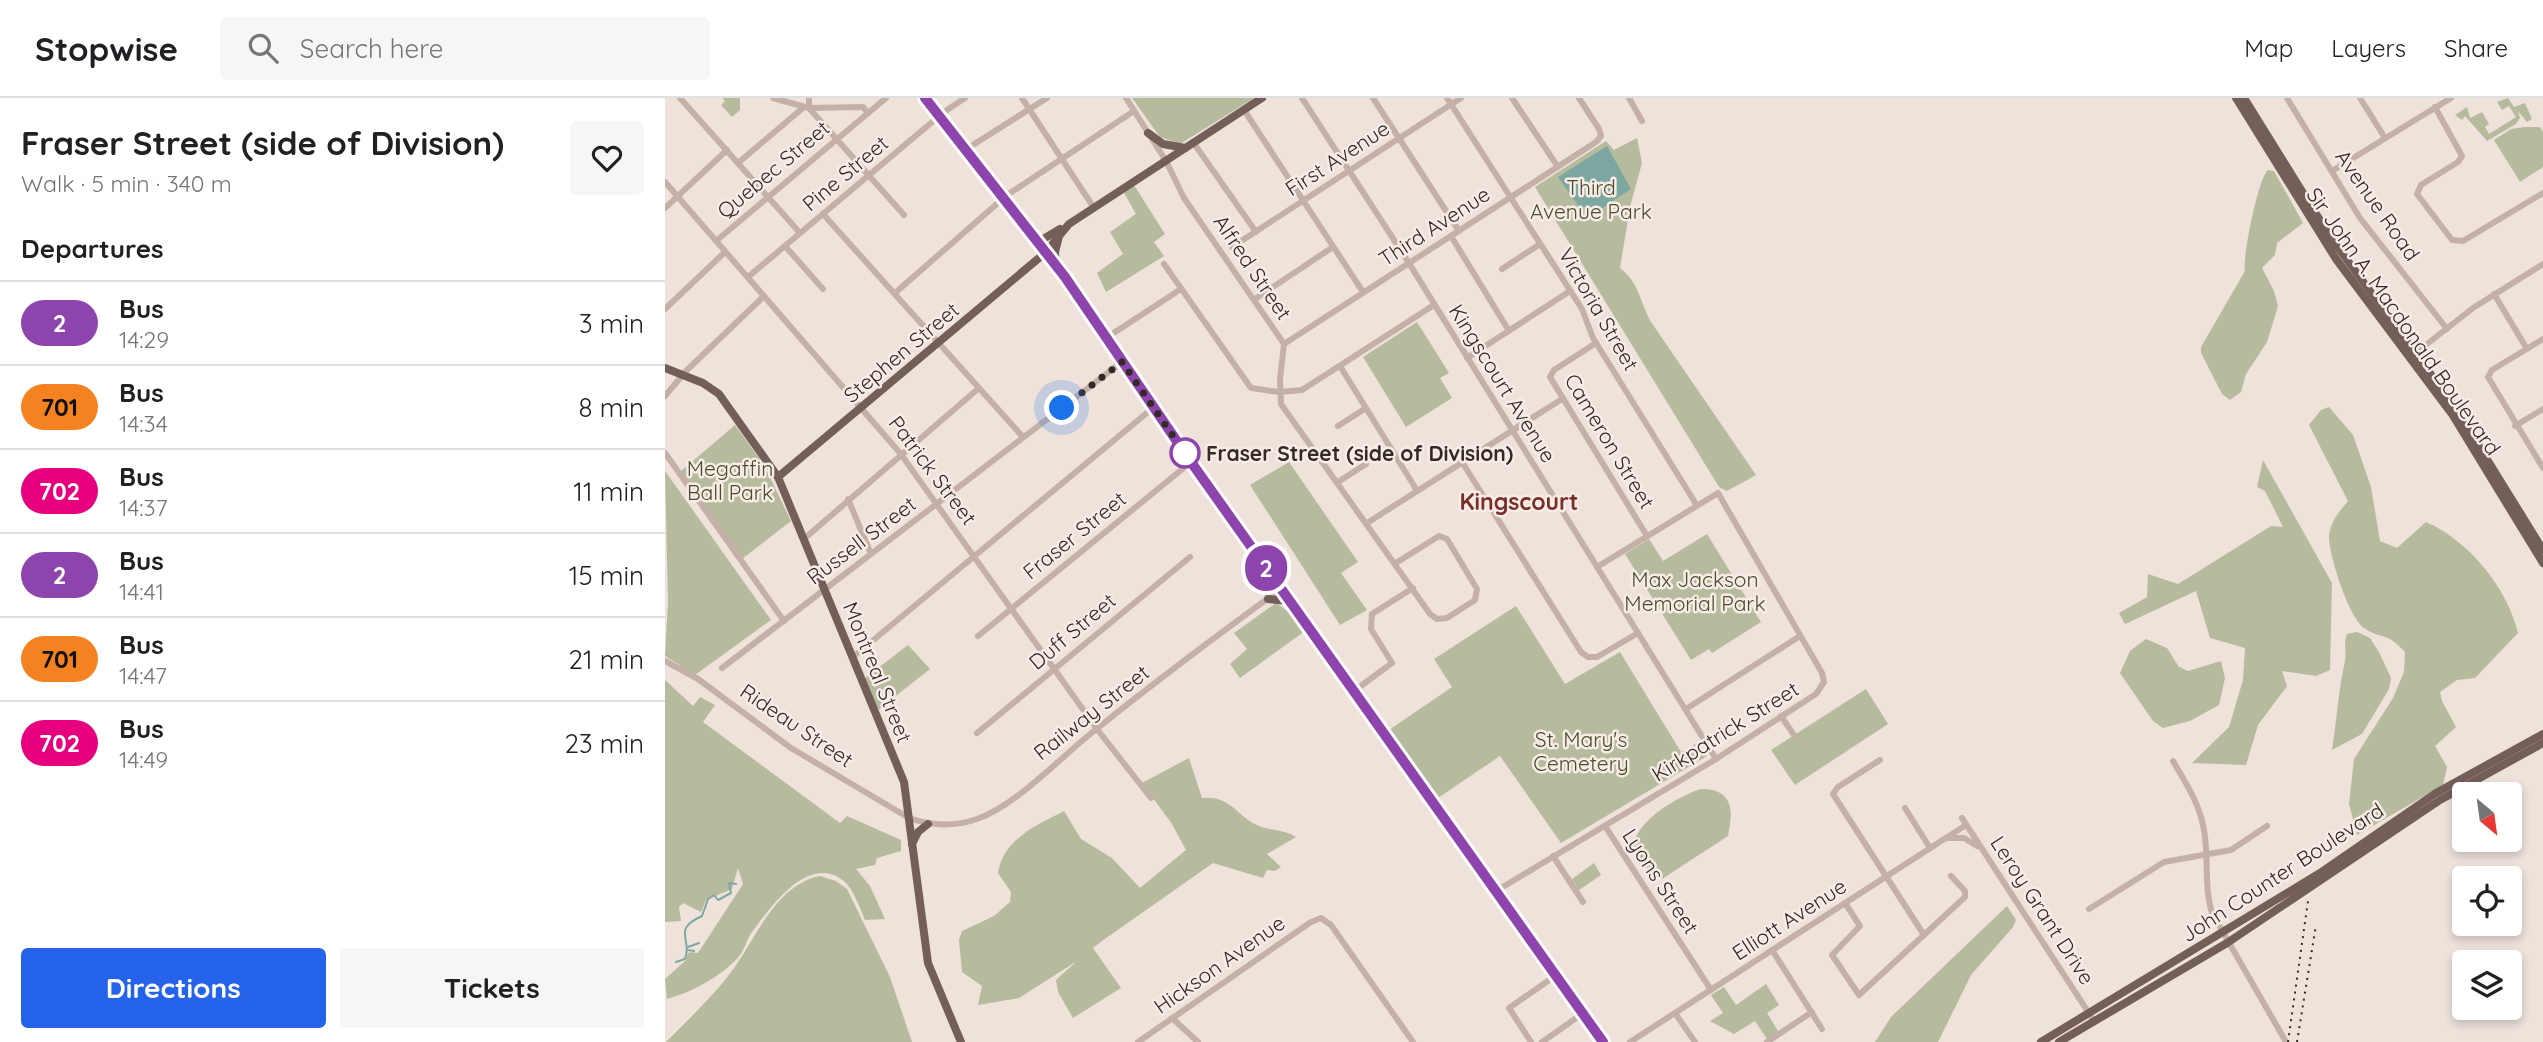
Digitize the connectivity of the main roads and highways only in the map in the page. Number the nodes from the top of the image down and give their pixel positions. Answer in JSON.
{"nodes":[{"id":1,"x":925,"y":98,"type":"edge"},
{"id":2,"x":1262,"y":98,"type":"edge"},
{"id":3,"x":2236,"y":98,"type":"edge"},
{"id":4,"x":2244,"y":98,"type":"edge"},
{"id":5,"x":1148,"y":133,"type":"road end"},
{"id":6,"x":1185,"y":148,"type":"junction"},
{"id":7,"x":1069,"y":224,"type":"junction"},
{"id":8,"x":1060,"y":233,"type":"junction"},
{"id":9,"x":1034,"y":240,"type":"junction"},
{"id":10,"x":1045,"y":253,"type":"junction"},
{"id":11,"x":1056,"y":265,"type":"junction"},
{"id":12,"x":1067,"y":282,"type":"junction"},
{"id":13,"x":2414,"y":355,"type":"junction"},
{"id":14,"x":665,"y":368,"type":"edge"},
{"id":15,"x":778,"y":477,"type":"junction"},
{"id":16,"x":2543,"y":550,"type":"edge"},
{"id":17,"x":2543,"y":563,"type":"edge"},
{"id":18,"x":1268,"y":599,"type":"road end"},
{"id":19,"x":1290,"y":602,"type":"junction"},
{"id":20,"x":2543,"y":734,"type":"edge"},
{"id":21,"x":2543,"y":743,"type":"edge"},
{"id":22,"x":928,"y":824,"type":"road end"},
{"id":23,"x":912,"y":844,"type":"junction"},
{"id":24,"x":961,"y":1042,"type":"edge"},
{"id":25,"x":1603,"y":1042,"type":"edge"},
{"id":26,"x":2041,"y":1042,"type":"edge"},
{"id":27,"x":2059,"y":1042,"type":"edge"}],
"edges":[{"from":1,"to":9,"type":"main road"},
{"from":2,"to":6,"type":"main road"},
{"from":3,"to":13,"type":"main road","name":"Sir John A. Macdonald Boulevard"},
{"from":4,"to":13,"type":"main road","name":"Sir John A. Macdonald Boulevard"},
{"from":5,"to":6,"type":"main road"},
{"from":6,"to":7,"type":"main road"},
{"from":7,"to":8,"type":"main road","name":"Stephen Street"},
{"from":7,"to":9,"type":"main road"},
{"from":8,"to":10,"type":"main road","name":"Stephen Street"},
{"from":8,"to":11,"type":"main road"},
{"from":9,"to":10,"type":"main road"},
{"from":10,"to":11,"type":"main road"},
{"from":10,"to":12,"type":"main road"},
{"from":10,"to":15,"type":"main road","name":"Stephen Street"},
{"from":11,"to":12,"type":"main road"},
{"from":12,"to":19,"type":"main road"},
{"from":13,"to":16,"type":"main road","name":"Sir John A. Macdonald Boulevard"},
{"from":13,"to":17,"type":"main road","name":"Sir John A. Macdonald Boulevard"},
{"from":14,"to":15,"type":"main road","name":"Montreal Street"},
{"from":15,"to":23,"type":"main road","name":"Montreal Street"},
{"from":18,"to":19,"type":"main road"},
{"from":19,"to":25,"type":"main road"},
{"from":20,"to":26,"type":"main road","name":"John Counter Boulevard"},
{"from":21,"to":27,"type":"main road","name":"John Counter Boulevard"},
{"from":22,"to":23,"type":"main road"},
{"from":23,"to":24,"type":"main road","name":"Montreal Street"}]}
